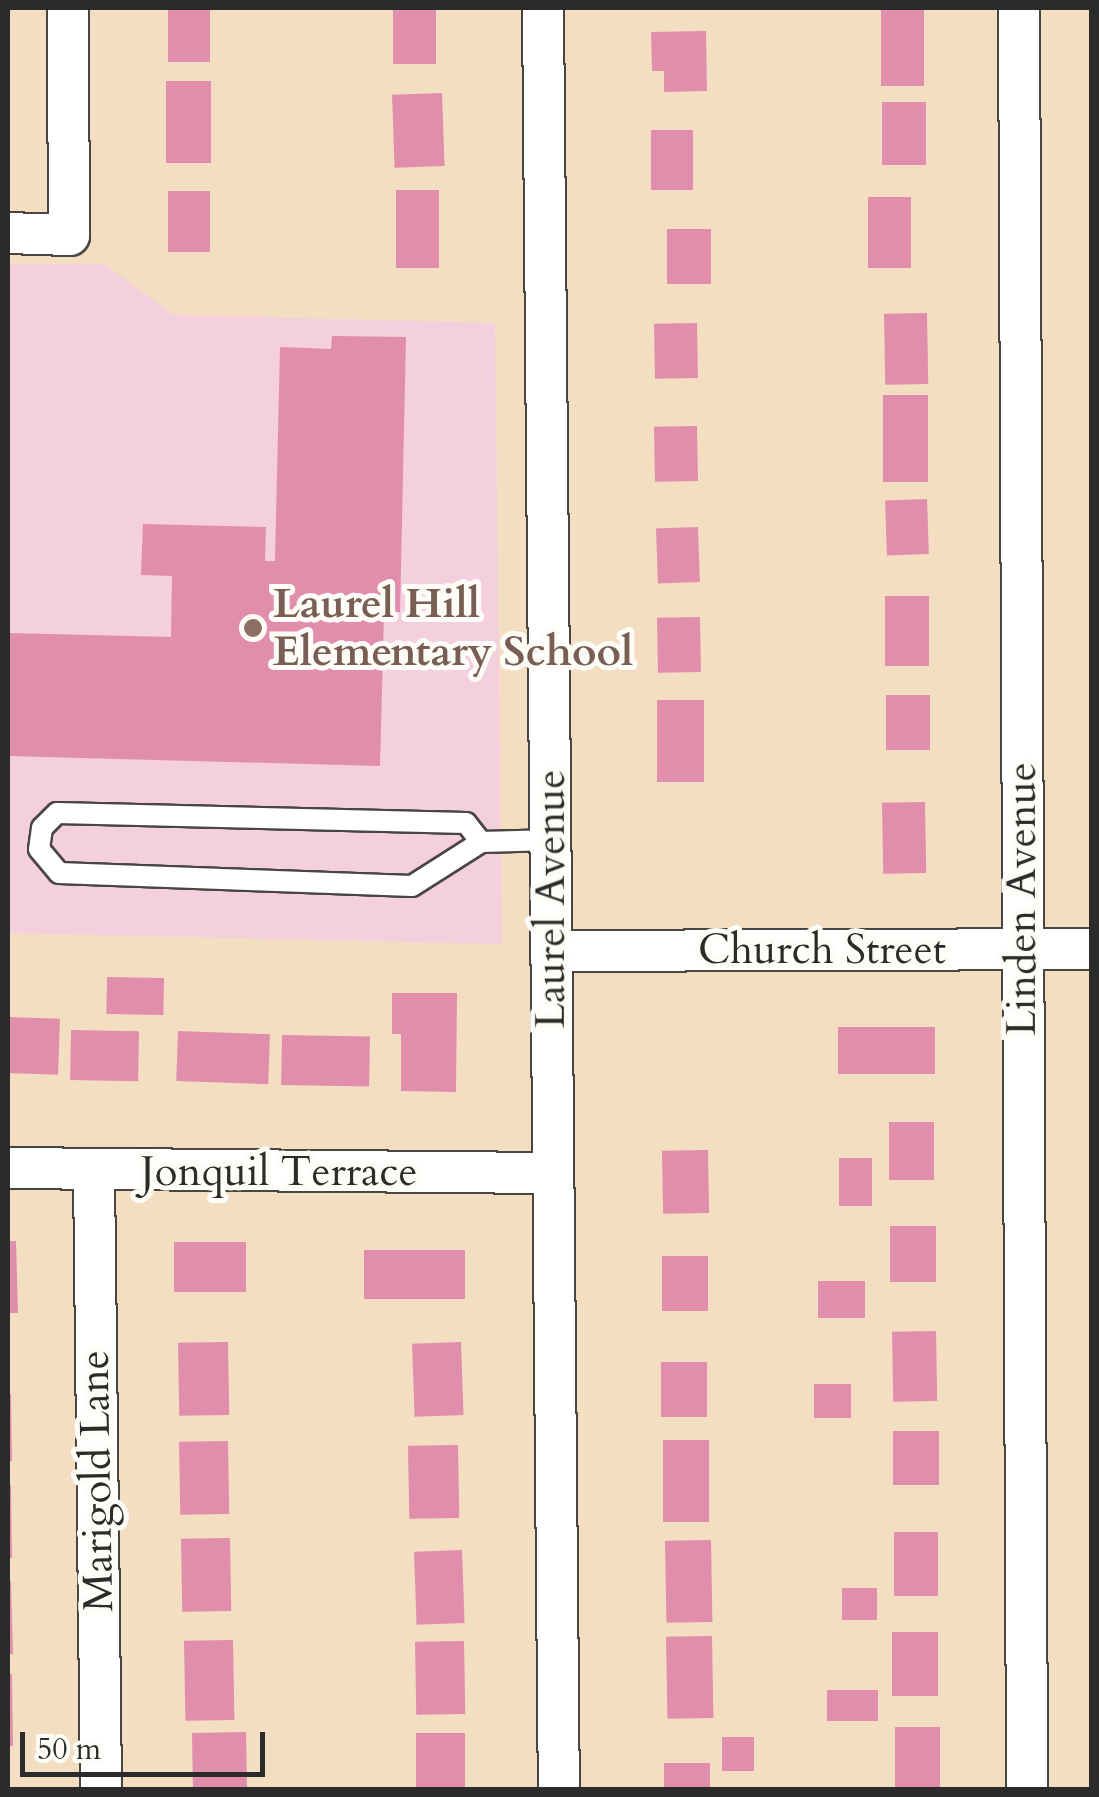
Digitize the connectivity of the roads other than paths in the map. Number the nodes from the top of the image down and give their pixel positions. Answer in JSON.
{"nodes":[{"id":1,"x":68,"y":8,"type":"edge"},
{"id":2,"x":543,"y":8,"type":"edge"},
{"id":3,"x":1019,"y":8,"type":"edge"},
{"id":4,"x":8,"y":233,"type":"edge"},
{"id":5,"x":551,"y":840,"type":"junction"},
{"id":6,"x":481,"y":842,"type":"junction"},
{"id":7,"x":1092,"y":949,"type":"edge"},
{"id":8,"x":552,"y":950,"type":"junction"},
{"id":9,"x":1022,"y":950,"type":"junction"},
{"id":10,"x":8,"y":1168,"type":"edge"},
{"id":11,"x":94,"y":1172,"type":"junction"},
{"id":12,"x":552,"y":1173,"type":"junction"},
{"id":13,"x":100,"y":1790,"type":"edge"},
{"id":14,"x":559,"y":1790,"type":"edge"},
{"id":15,"x":1027,"y":1790,"type":"edge"}],
"edges":[{"from":1,"to":4,"type":"street"},
{"from":2,"to":5,"type":"street","name":"Laurel Avenue"},
{"from":3,"to":9,"type":"street","name":"Linden Avenue"},
{"from":5,"to":6,"type":"lane"},
{"from":5,"to":8,"type":"street","name":"Laurel Avenue"},
{"from":6,"to":6,"type":"lane"},
{"from":7,"to":9,"type":"street","name":"Church Street"},
{"from":8,"to":9,"type":"street","name":"Church Street"},
{"from":8,"to":12,"type":"street","name":"Laurel Avenue"},
{"from":9,"to":15,"type":"street","name":"Linden Avenue"},
{"from":10,"to":11,"type":"street","name":"Jonquil Terrace"},
{"from":11,"to":12,"type":"street","name":"Jonquil Terrace"},
{"from":11,"to":13,"type":"street","name":"Marigold Lane"},
{"from":12,"to":14,"type":"street","name":"Laurel Avenue"}]}
